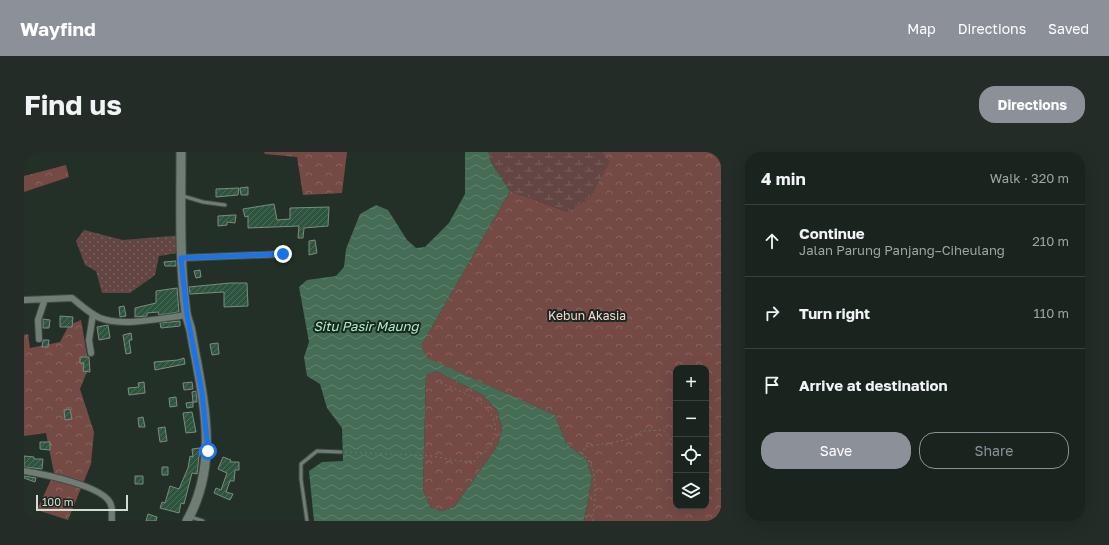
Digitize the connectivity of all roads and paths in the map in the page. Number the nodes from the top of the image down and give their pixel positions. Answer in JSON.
{"nodes":[{"id":1,"x":181,"y":152,"type":"edge"},
{"id":2,"x":181,"y":196,"type":"junction"},
{"id":3,"x":225,"y":205,"type":"dead end"},
{"id":4,"x":283,"y":254,"type":"dead end"},
{"id":5,"x":181,"y":258,"type":"junction"},
{"id":6,"x":45,"y":299,"type":"junction"},
{"id":7,"x":24,"y":300,"type":"edge"},
{"id":8,"x":92,"y":314,"type":"junction"},
{"id":9,"x":187,"y":315,"type":"junction"},
{"id":10,"x":39,"y":339,"type":"dead end"},
{"id":11,"x":91,"y":353,"type":"dead end"},
{"id":12,"x":436,"y":381,"type":"dead end"},
{"id":13,"x":673,"y":442,"type":"edge"},
{"id":14,"x":341,"y":452,"type":"joint"},
{"id":15,"x":709,"y":459,"type":"edge"},
{"id":16,"x":721,"y":462,"type":"edge"},
{"id":17,"x":24,"y":471,"type":"edge"},
{"id":18,"x":188,"y":519,"type":"edge"},
{"id":19,"x":112,"y":521,"type":"edge"},
{"id":20,"x":203,"y":521,"type":"edge"},
{"id":21,"x":307,"y":521,"type":"edge"},
{"id":22,"x":593,"y":521,"type":"edge"}],
"edges":[{"from":1,"to":2,"type":"street"},
{"from":2,"to":3,"type":"lane"},
{"from":2,"to":5,"type":"street"},
{"from":4,"to":5,"type":"street"},
{"from":5,"to":9,"type":"street"},
{"from":6,"to":7,"type":"street"},
{"from":6,"to":8,"type":"street"},
{"from":6,"to":10,"type":"street"},
{"from":8,"to":9,"type":"street"},
{"from":8,"to":11,"type":"street"},
{"from":9,"to":18,"type":"street"},
{"from":12,"to":14,"type":"path"},
{"from":13,"to":22,"type":"path"},
{"from":14,"to":21,"type":"lane"},
{"from":15,"to":16,"type":"path"},
{"from":17,"to":19,"type":"street"},
{"from":18,"to":20,"type":"lane"}]}
